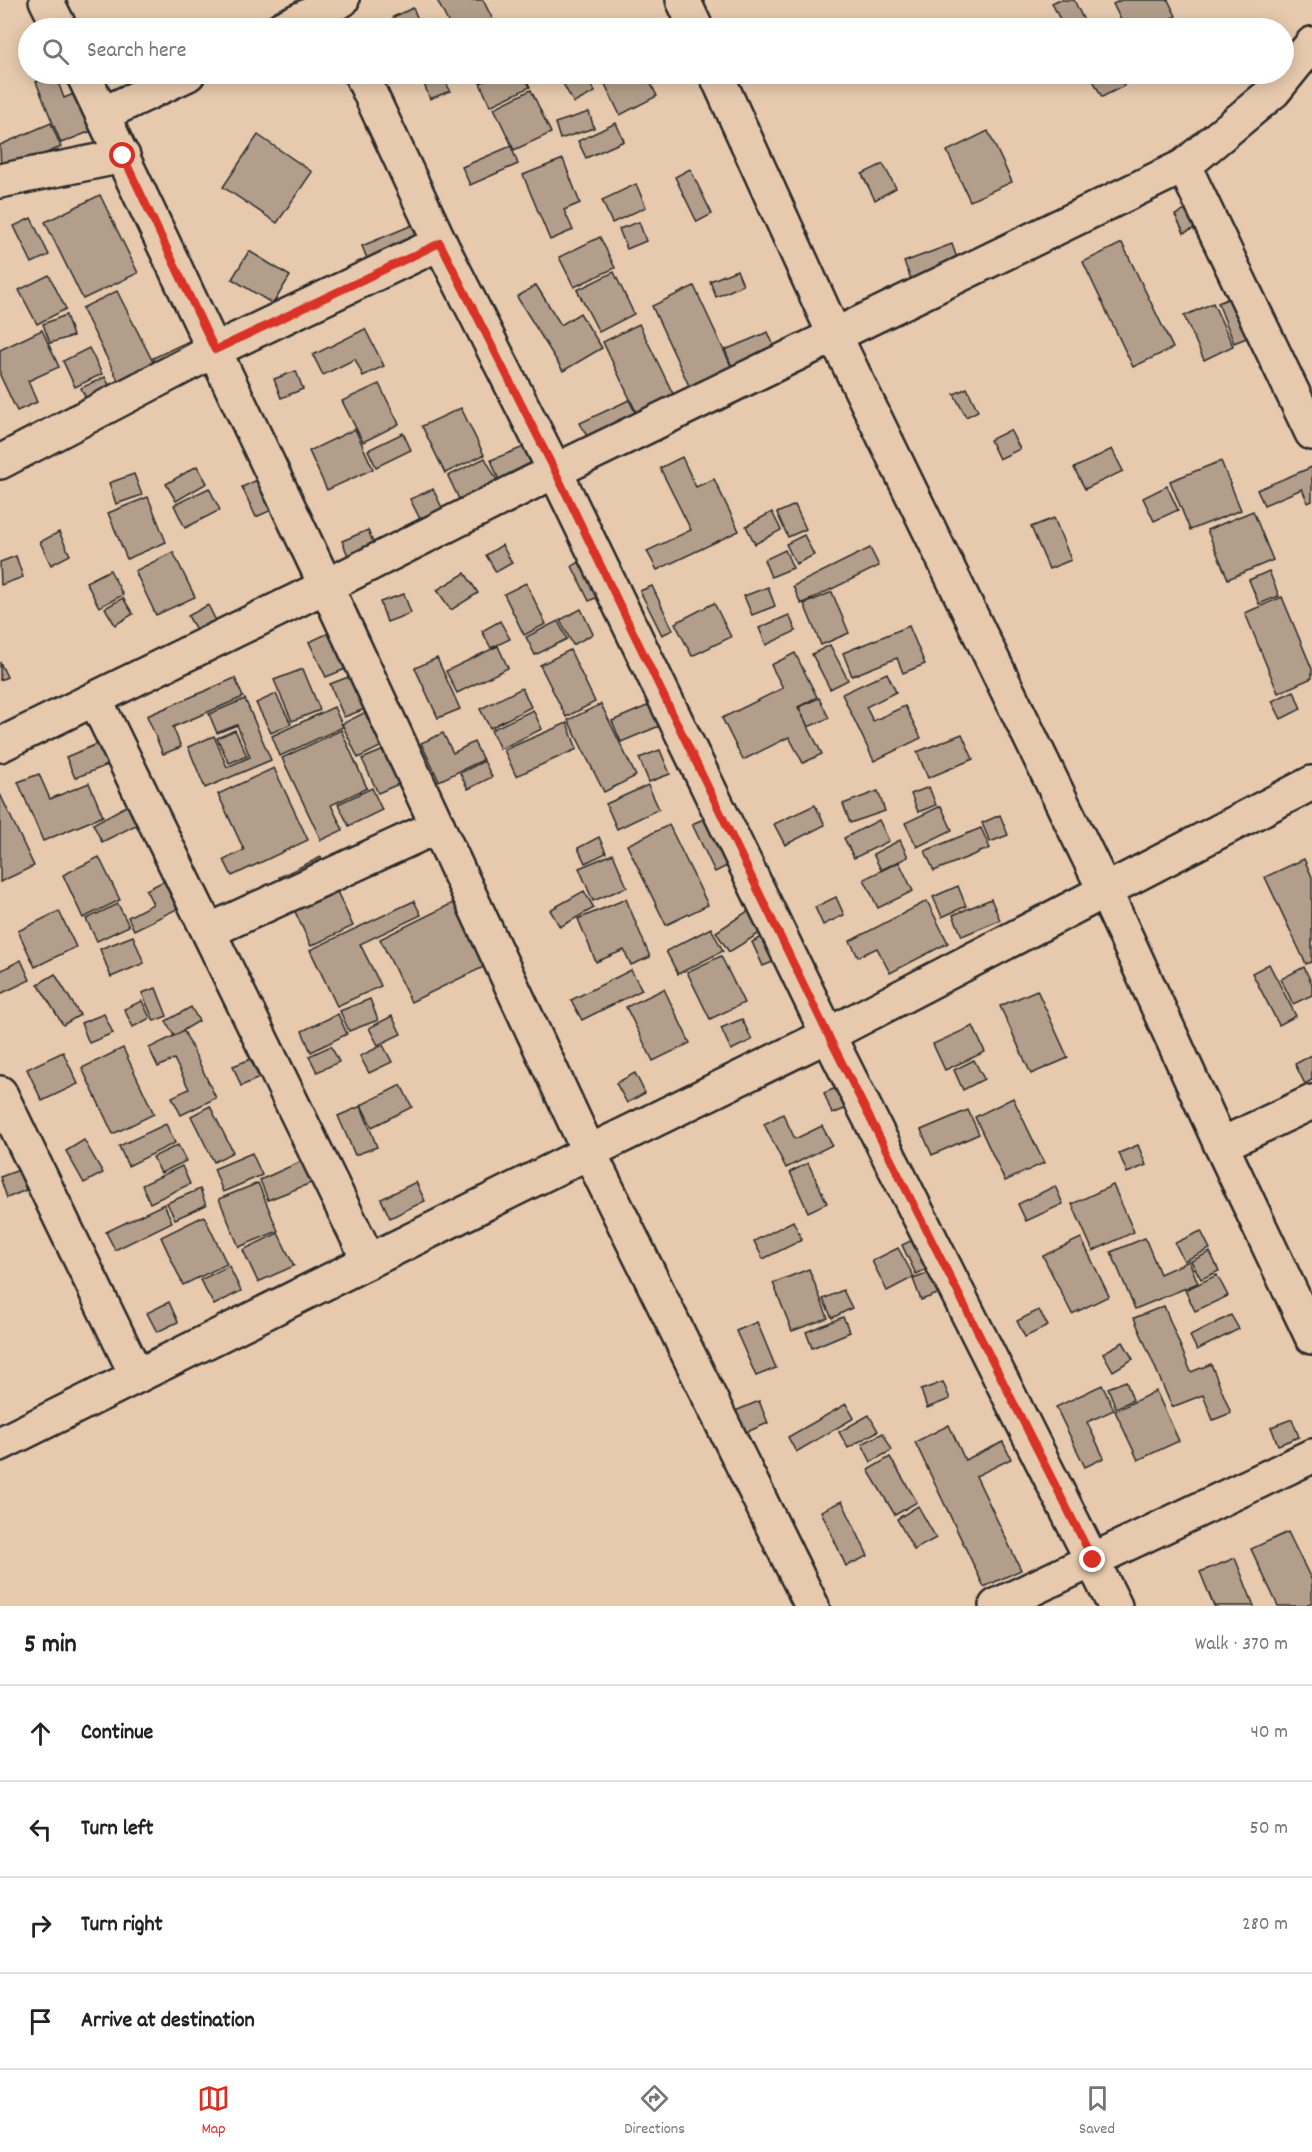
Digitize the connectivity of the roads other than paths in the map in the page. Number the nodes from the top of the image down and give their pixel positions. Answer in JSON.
{"nodes":[{"id":1,"x":46,"y":0,"type":"edge"},
{"id":2,"x":683,"y":0,"type":"edge"},
{"id":3,"x":335,"y":9,"type":"edge"},
{"id":4,"x":55,"y":18,"type":"edge"},
{"id":5,"x":310,"y":18,"type":"edge"},
{"id":6,"x":691,"y":18,"type":"edge"},
{"id":7,"x":1312,"y":44,"type":"edge"},
{"id":8,"x":1294,"y":66,"type":"edge"},
{"id":9,"x":88,"y":84,"type":"edge"},
{"id":10,"x":167,"y":84,"type":"edge"},
{"id":11,"x":367,"y":84,"type":"edge"},
{"id":12,"x":721,"y":84,"type":"edge"},
{"id":13,"x":1280,"y":84,"type":"edge"},
{"id":14,"x":103,"y":114,"type":"junction"},
{"id":15,"x":123,"y":156,"type":"junction"},
{"id":16,"x":1184,"y":166,"type":"junction"},
{"id":17,"x":0,"y":181,"type":"edge"},
{"id":18,"x":440,"y":243,"type":"junction"},
{"id":19,"x":835,"y":336,"type":"junction"},
{"id":20,"x":215,"y":350,"type":"junction"},
{"id":21,"x":1312,"y":433,"type":"edge"},
{"id":22,"x":0,"y":462,"type":"edge"},
{"id":23,"x":555,"y":471,"type":"junction"},
{"id":24,"x":326,"y":586,"type":"junction"},
{"id":25,"x":95,"y":699,"type":"junction"},
{"id":26,"x":0,"y":745,"type":"edge"},
{"id":27,"x":1312,"y":783,"type":"edge"},
{"id":28,"x":438,"y":826,"type":"junction"},
{"id":29,"x":1105,"y":891,"type":"junction"},
{"id":30,"x":209,"y":932,"type":"junction"},
{"id":31,"x":828,"y":1035,"type":"junction"},
{"id":32,"x":0,"y":1093,"type":"edge"},
{"id":33,"x":1312,"y":1102,"type":"edge"},
{"id":34,"x":1221,"y":1145,"type":"junction"},
{"id":35,"x":589,"y":1152,"type":"junction"},
{"id":36,"x":369,"y":1261,"type":"junction"},
{"id":37,"x":1312,"y":1337,"type":"edge"},
{"id":38,"x":137,"y":1376,"type":"junction"},
{"id":39,"x":0,"y":1444,"type":"edge"},
{"id":40,"x":1312,"y":1456,"type":"edge"},
{"id":41,"x":1093,"y":1560,"type":"junction"},
{"id":42,"x":812,"y":1606,"type":"edge"},
{"id":43,"x":996,"y":1606,"type":"edge"},
{"id":44,"x":1115,"y":1606,"type":"edge"}],
"edges":[{"from":1,"to":4,"type":"street"},
{"from":2,"to":6,"type":"street"},
{"from":3,"to":5,"type":"street"},
{"from":7,"to":8,"type":"street"},
{"from":9,"to":14,"type":"street"},
{"from":10,"to":14,"type":"street"},
{"from":11,"to":18,"type":"street"},
{"from":12,"to":19,"type":"street"},
{"from":13,"to":16,"type":"street"},
{"from":14,"to":15,"type":"street"},
{"from":15,"to":17,"type":"street"},
{"from":15,"to":20,"type":"street"},
{"from":16,"to":19,"type":"street"},
{"from":16,"to":21,"type":"street"},
{"from":18,"to":20,"type":"street"},
{"from":18,"to":23,"type":"street"},
{"from":19,"to":23,"type":"street"},
{"from":19,"to":29,"type":"street"},
{"from":20,"to":22,"type":"street"},
{"from":20,"to":24,"type":"street"},
{"from":23,"to":24,"type":"street"},
{"from":23,"to":31,"type":"street"},
{"from":24,"to":25,"type":"street"},
{"from":24,"to":28,"type":"street"},
{"from":25,"to":26,"type":"street"},
{"from":25,"to":30,"type":"street"},
{"from":27,"to":29,"type":"street"},
{"from":28,"to":30,"type":"street"},
{"from":28,"to":35,"type":"street"},
{"from":29,"to":31,"type":"street"},
{"from":29,"to":34,"type":"street"},
{"from":30,"to":36,"type":"street"},
{"from":31,"to":35,"type":"street"},
{"from":31,"to":41,"type":"street"},
{"from":32,"to":38,"type":"street"},
{"from":33,"to":34,"type":"street"},
{"from":34,"to":37,"type":"street"},
{"from":35,"to":36,"type":"street"},
{"from":35,"to":42,"type":"street"},
{"from":36,"to":38,"type":"street"},
{"from":38,"to":39,"type":"street"},
{"from":40,"to":41,"type":"street"},
{"from":41,"to":43,"type":"street"},
{"from":41,"to":44,"type":"street"}]}
